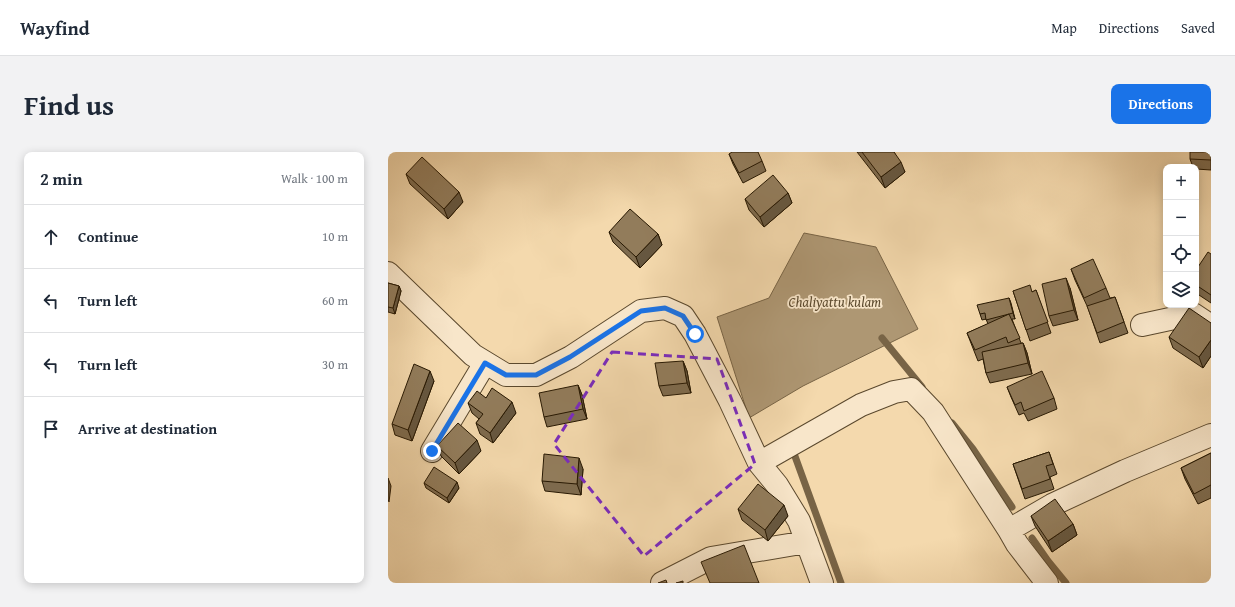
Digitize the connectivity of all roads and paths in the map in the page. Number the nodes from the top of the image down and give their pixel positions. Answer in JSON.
{"nodes":[{"id":1,"x":388,"y":273,"type":"edge"},
{"id":2,"x":1142,"y":325,"type":"dead end"},
{"id":3,"x":1211,"y":326,"type":"edge"},
{"id":4,"x":485,"y":363,"type":"junction"},
{"id":5,"x":1211,"y":435,"type":"edge"},
{"id":6,"x":432,"y":451,"type":"dead end"},
{"id":7,"x":759,"y":463,"type":"junction"},
{"id":8,"x":1009,"y":530,"type":"junction"},
{"id":9,"x":807,"y":542,"type":"junction"},
{"id":10,"x":662,"y":583,"type":"edge"},
{"id":11,"x":822,"y":583,"type":"edge"},
{"id":12,"x":1047,"y":583,"type":"edge"}],
"edges":[{"from":1,"to":4,"type":"street"},
{"from":2,"to":3,"type":"street"},
{"from":4,"to":6,"type":"street"},
{"from":4,"to":7,"type":"street"},
{"from":5,"to":8,"type":"street"},
{"from":7,"to":8,"type":"street"},
{"from":7,"to":9,"type":"street"},
{"from":8,"to":12,"type":"street"},
{"from":9,"to":10,"type":"street"},
{"from":9,"to":11,"type":"street"}]}
